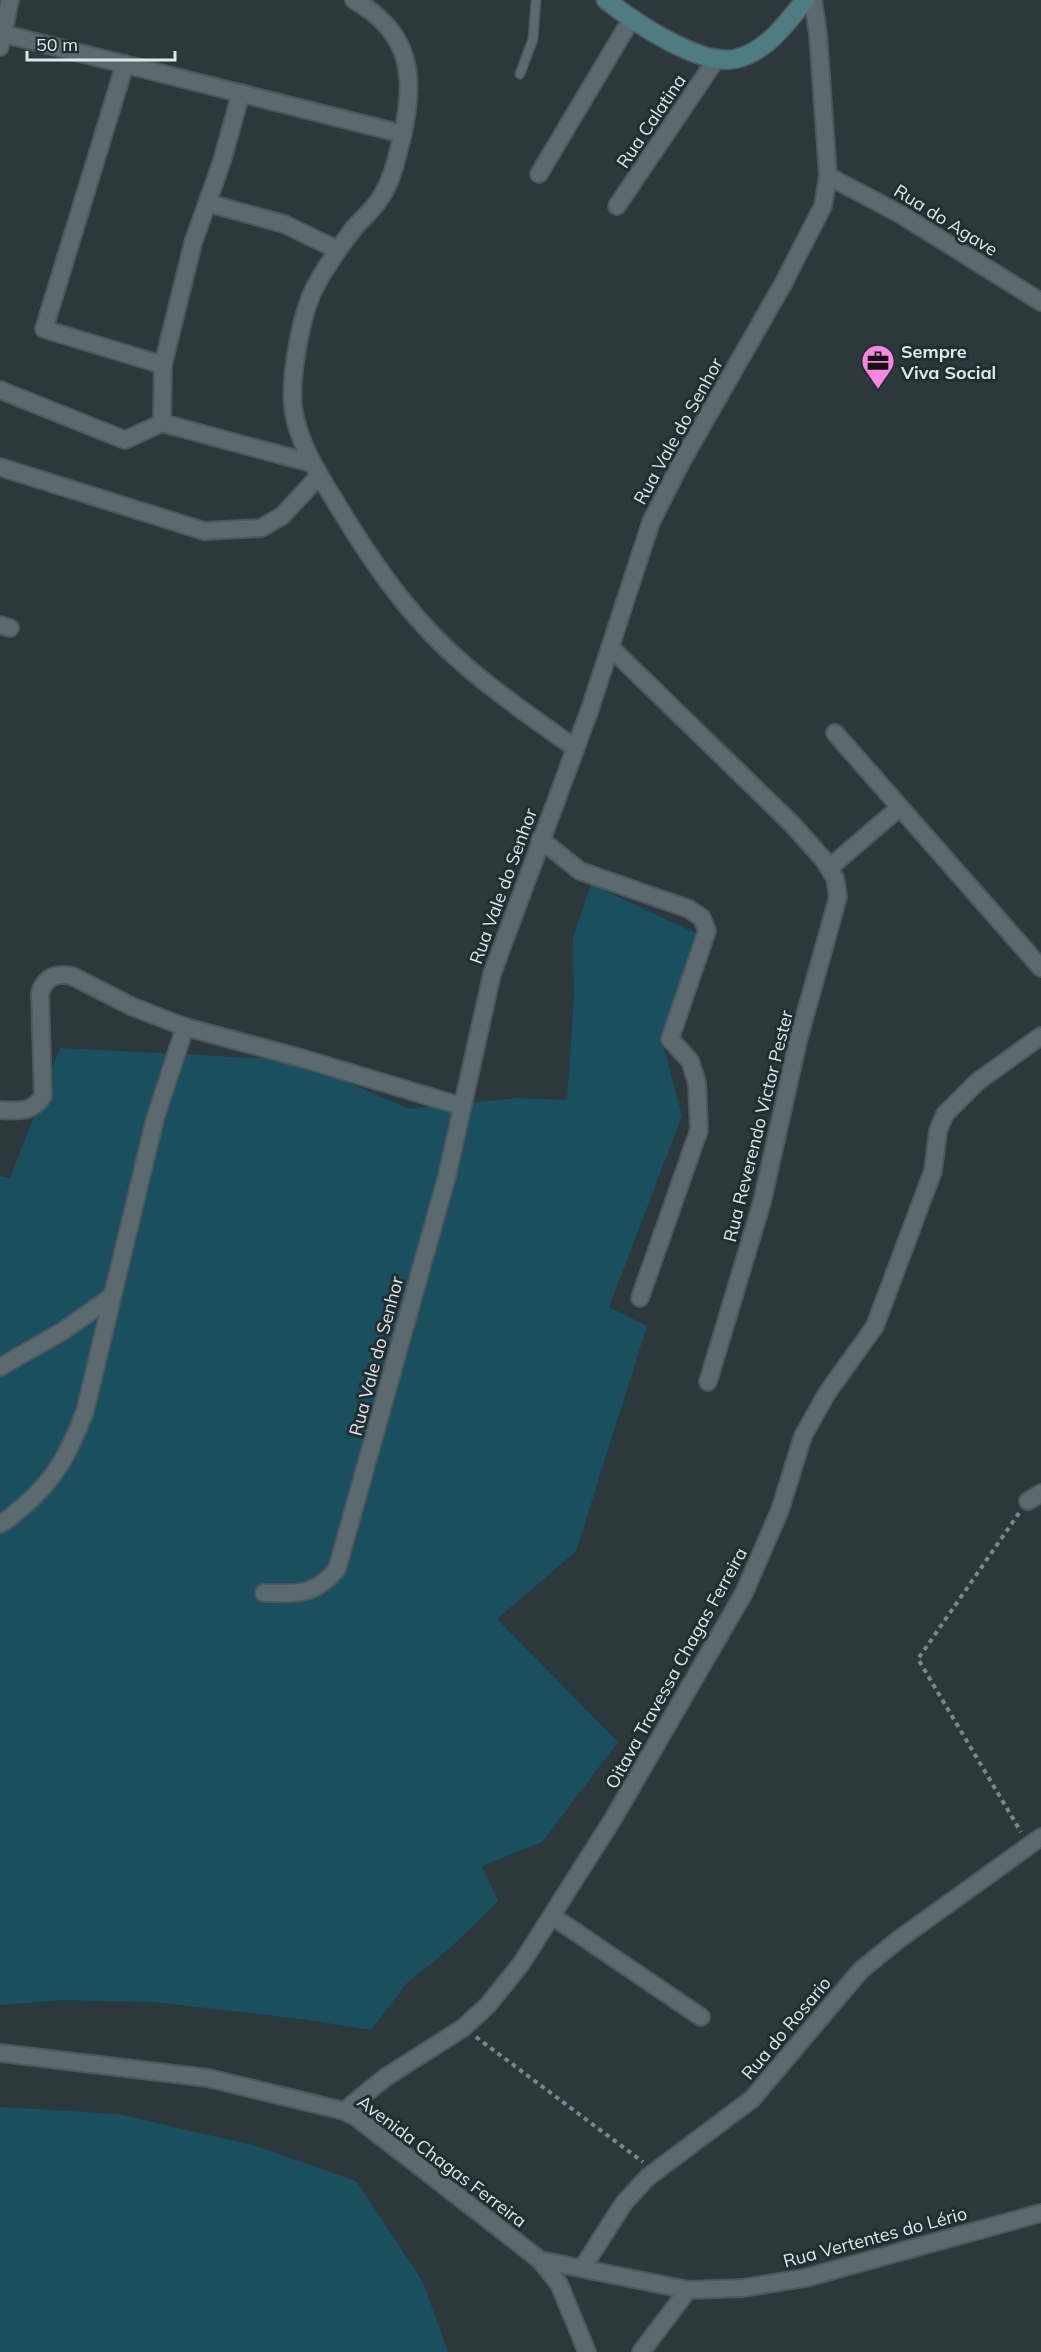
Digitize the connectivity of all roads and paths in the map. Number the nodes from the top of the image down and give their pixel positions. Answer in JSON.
{"nodes":[{"id":1,"x":10,"y":0,"type":"edge"},
{"id":2,"x":354,"y":0,"type":"edge"},
{"id":3,"x":536,"y":0,"type":"edge"},
{"id":4,"x":606,"y":0,"type":"edge"},
{"id":5,"x":805,"y":0,"type":"edge"},
{"id":6,"x":813,"y":0,"type":"edge"},
{"id":7,"x":632,"y":18,"type":"junction"},
{"id":8,"x":2,"y":41,"type":"edge"},
{"id":9,"x":725,"y":59,"type":"junction"},
{"id":10,"x":125,"y":64,"type":"junction"},
{"id":11,"x":519,"y":74,"type":"dead end"},
{"id":12,"x":241,"y":93,"type":"junction"},
{"id":13,"x":403,"y":134,"type":"junction"},
{"id":14,"x":539,"y":174,"type":"dead end"},
{"id":15,"x":828,"y":176,"type":"junction"},
{"id":16,"x":208,"y":203,"type":"junction"},
{"id":17,"x":617,"y":206,"type":"dead end"},
{"id":18,"x":338,"y":250,"type":"junction"},
{"id":19,"x":1041,"y":302,"type":"edge"},
{"id":20,"x":163,"y":365,"type":"junction"},
{"id":21,"x":0,"y":390,"type":"edge"},
{"id":22,"x":162,"y":423,"type":"junction"},
{"id":23,"x":0,"y":467,"type":"edge"},
{"id":24,"x":315,"y":469,"type":"junction"},
{"id":25,"x":611,"y":648,"type":"junction"},
{"id":26,"x":835,"y":733,"type":"dead end"},
{"id":27,"x":575,"y":748,"type":"junction"},
{"id":28,"x":899,"y":808,"type":"junction"},
{"id":29,"x":540,"y":839,"type":"junction"},
{"id":30,"x":832,"y":873,"type":"junction"},
{"id":31,"x":1041,"y":968,"type":"edge"},
{"id":32,"x":185,"y":1028,"type":"junction"},
{"id":33,"x":1041,"y":1036,"type":"edge"},
{"id":34,"x":461,"y":1106,"type":"junction"},
{"id":35,"x":0,"y":1110,"type":"edge"},
{"id":36,"x":111,"y":1297,"type":"junction"},
{"id":37,"x":640,"y":1298,"type":"dead end"},
{"id":38,"x":0,"y":1367,"type":"edge"},
{"id":39,"x":708,"y":1382,"type":"dead end"},
{"id":40,"x":1034,"y":1497,"type":"edge"},
{"id":41,"x":0,"y":1524,"type":"edge"},
{"id":42,"x":264,"y":1593,"type":"dead end"},
{"id":43,"x":1035,"y":1841,"type":"edge"},
{"id":44,"x":552,"y":1916,"type":"junction"},
{"id":45,"x":701,"y":2017,"type":"dead end"},
{"id":46,"x":463,"y":2028,"type":"junction"},
{"id":47,"x":0,"y":2053,"type":"edge"},
{"id":48,"x":344,"y":2111,"type":"junction"},
{"id":49,"x":655,"y":2171,"type":"junction"},
{"id":50,"x":1041,"y":2213,"type":"edge"},
{"id":51,"x":540,"y":2260,"type":"junction"},
{"id":52,"x":583,"y":2267,"type":"junction"},
{"id":53,"x":688,"y":2290,"type":"junction"},
{"id":54,"x":587,"y":2352,"type":"edge"},
{"id":55,"x":641,"y":2352,"type":"edge"}],
"edges":[{"from":1,"to":8,"type":"street"},
{"from":2,"to":13,"type":"street"},
{"from":3,"to":11,"type":"lane"},
{"from":4,"to":7,"type":"street"},
{"from":5,"to":9,"type":"street"},
{"from":6,"to":15,"type":"street","name":"Rua Vale do Senhor"},
{"from":7,"to":9,"type":"street"},
{"from":7,"to":14,"type":"street"},
{"from":8,"to":10,"type":"street"},
{"from":9,"to":17,"type":"street","name":"Rua Calatina"},
{"from":10,"to":12,"type":"street"},
{"from":10,"to":20,"type":"street"},
{"from":12,"to":13,"type":"street"},
{"from":12,"to":16,"type":"street"},
{"from":13,"to":18,"type":"street"},
{"from":15,"to":19,"type":"street","name":"Rua do Agave"},
{"from":15,"to":25,"type":"street","name":"Rua Vale do Senhor"},
{"from":16,"to":18,"type":"street"},
{"from":16,"to":20,"type":"street"},
{"from":18,"to":24,"type":"street"},
{"from":20,"to":22,"type":"street"},
{"from":21,"to":22,"type":"street"},
{"from":22,"to":24,"type":"street"},
{"from":23,"to":24,"type":"street"},
{"from":24,"to":27,"type":"street"},
{"from":25,"to":27,"type":"street","name":"Rua Vale do Senhor"},
{"from":25,"to":30,"type":"street"},
{"from":26,"to":28,"type":"street"},
{"from":27,"to":29,"type":"street","name":"Rua Vale do Senhor"},
{"from":28,"to":30,"type":"street"},
{"from":28,"to":31,"type":"street"},
{"from":29,"to":34,"type":"street","name":"Rua Vale do Senhor"},
{"from":29,"to":37,"type":"street"},
{"from":30,"to":39,"type":"street","name":"Rua Reverendo Victor Pester"},
{"from":32,"to":34,"type":"street"},
{"from":32,"to":35,"type":"street"},
{"from":32,"to":36,"type":"street"},
{"from":33,"to":44,"type":"street","name":"Oitava Travessa Chagas Ferreira"},
{"from":34,"to":42,"type":"street","name":"Rua Vale do Senhor"},
{"from":36,"to":38,"type":"street"},
{"from":36,"to":41,"type":"street"},
{"from":40,"to":43,"type":"path"},
{"from":43,"to":49,"type":"street","name":"Rua do Rosario"},
{"from":44,"to":45,"type":"street"},
{"from":44,"to":46,"type":"street","name":"Oitava Travessa Chagas Ferreira"},
{"from":46,"to":48,"type":"street","name":"Oitava Travessa Chagas Ferreira"},
{"from":46,"to":49,"type":"path"},
{"from":47,"to":48,"type":"street","name":"Avenida Chagas Ferreira"},
{"from":48,"to":51,"type":"street","name":"Avenida Chagas Ferreira"},
{"from":49,"to":52,"type":"street","name":"Rua do Rosario"},
{"from":50,"to":53,"type":"street","name":"Rua Vertentes do Lério"},
{"from":51,"to":52,"type":"street","name":"Rua Vertentes do Lério"},
{"from":51,"to":54,"type":"street","name":"Avenida Chagas Ferreira"},
{"from":52,"to":53,"type":"street","name":"Rua Vertentes do Lério"},
{"from":53,"to":55,"type":"street"}]}
